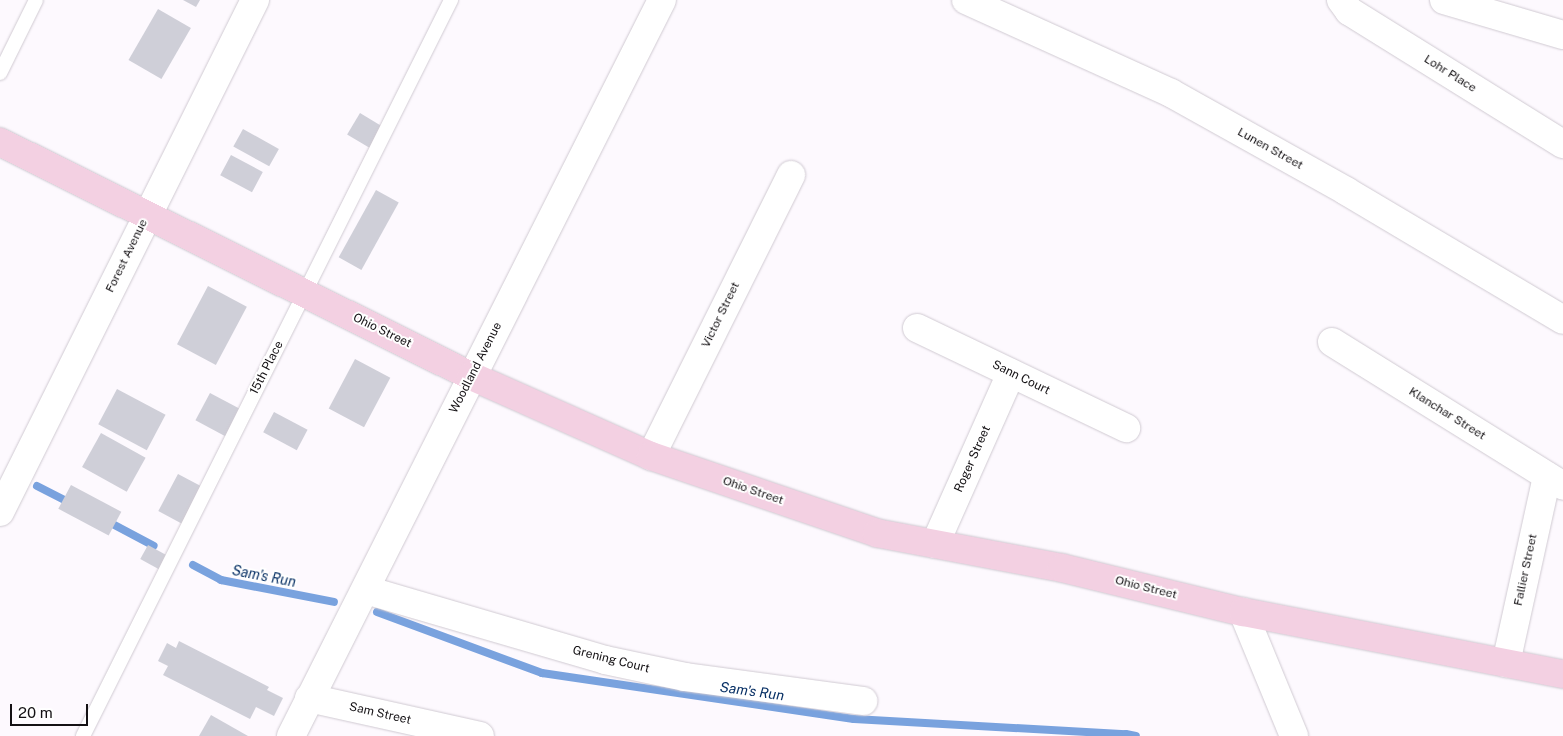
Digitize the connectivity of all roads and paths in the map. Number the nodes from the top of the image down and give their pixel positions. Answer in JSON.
{"nodes":[{"id":1,"x":36,"y":0,"type":"edge"},
{"id":2,"x":255,"y":0,"type":"edge"},
{"id":3,"x":451,"y":0,"type":"edge"},
{"id":4,"x":662,"y":0,"type":"edge"},
{"id":5,"x":966,"y":0,"type":"edge"},
{"id":6,"x":1341,"y":0,"type":"edge"},
{"id":7,"x":1444,"y":0,"type":"edge"},
{"id":8,"x":1563,"y":35,"type":"edge"},
{"id":9,"x":0,"y":73,"type":"edge"},
{"id":10,"x":0,"y":142,"type":"edge"},
{"id":11,"x":1563,"y":144,"type":"edge"},
{"id":12,"x":791,"y":175,"type":"dead end"},
{"id":13,"x":148,"y":216,"type":"junction"},
{"id":14,"x":305,"y":293,"type":"junction"},
{"id":15,"x":1563,"y":320,"type":"edge"},
{"id":16,"x":916,"y":328,"type":"dead end"},
{"id":17,"x":1332,"y":342,"type":"dead end"},
{"id":18,"x":1011,"y":373,"type":"junction"},
{"id":19,"x":471,"y":376,"type":"junction"},
{"id":20,"x":1126,"y":428,"type":"dead end"},
{"id":21,"x":651,"y":456,"type":"junction"},
{"id":22,"x":1555,"y":481,"type":"edge"},
{"id":23,"x":0,"y":512,"type":"edge"},
{"id":24,"x":935,"y":544,"type":"junction"},
{"id":25,"x":366,"y":590,"type":"junction"},
{"id":26,"x":1244,"y":612,"type":"junction"},
{"id":27,"x":1506,"y":663,"type":"junction"},
{"id":28,"x":1563,"y":674,"type":"edge"},
{"id":29,"x":309,"y":698,"type":"junction"},
{"id":30,"x":863,"y":701,"type":"dead end"},
{"id":31,"x":83,"y":736,"type":"edge"},
{"id":32,"x":291,"y":736,"type":"edge"},
{"id":33,"x":480,"y":736,"type":"edge"},
{"id":34,"x":1294,"y":736,"type":"edge"}],
"edges":[{"from":1,"to":9,"type":"lane"},
{"from":2,"to":13,"type":"street","name":"Forest Avenue"},
{"from":3,"to":14,"type":"lane","name":"15th Place"},
{"from":4,"to":19,"type":"street","name":"Woodland Avenue"},
{"from":5,"to":15,"type":"street","name":"Lunen Street"},
{"from":6,"to":11,"type":"street","name":"Lohr Place"},
{"from":7,"to":8,"type":"street"},
{"from":10,"to":13,"type":"main road","name":"Ohio Street"},
{"from":12,"to":21,"type":"street","name":"Victor Street"},
{"from":13,"to":14,"type":"main road","name":"Ohio Street"},
{"from":13,"to":23,"type":"street","name":"Forest Avenue"},
{"from":14,"to":19,"type":"main road","name":"Ohio Street"},
{"from":14,"to":31,"type":"lane","name":"15th Place"},
{"from":16,"to":18,"type":"street","name":"Sann Court"},
{"from":17,"to":22,"type":"street","name":"Klanchar Street"},
{"from":18,"to":20,"type":"street","name":"Sann Court"},
{"from":18,"to":24,"type":"street","name":"Roger Street"},
{"from":19,"to":21,"type":"main road","name":"Ohio Street"},
{"from":19,"to":25,"type":"street","name":"Woodland Avenue"},
{"from":21,"to":24,"type":"main road","name":"Ohio Street"},
{"from":22,"to":27,"type":"street","name":"Fallier Street"},
{"from":24,"to":26,"type":"main road","name":"Ohio Street"},
{"from":25,"to":29,"type":"street","name":"Woodland Avenue"},
{"from":25,"to":30,"type":"street","name":"Grening Court"},
{"from":26,"to":27,"type":"main road","name":"Ohio Street"},
{"from":26,"to":34,"type":"street"},
{"from":27,"to":28,"type":"main road","name":"Ohio Street"},
{"from":29,"to":32,"type":"street","name":"Woodland Avenue"},
{"from":29,"to":33,"type":"street","name":"Sam Street"}]}
